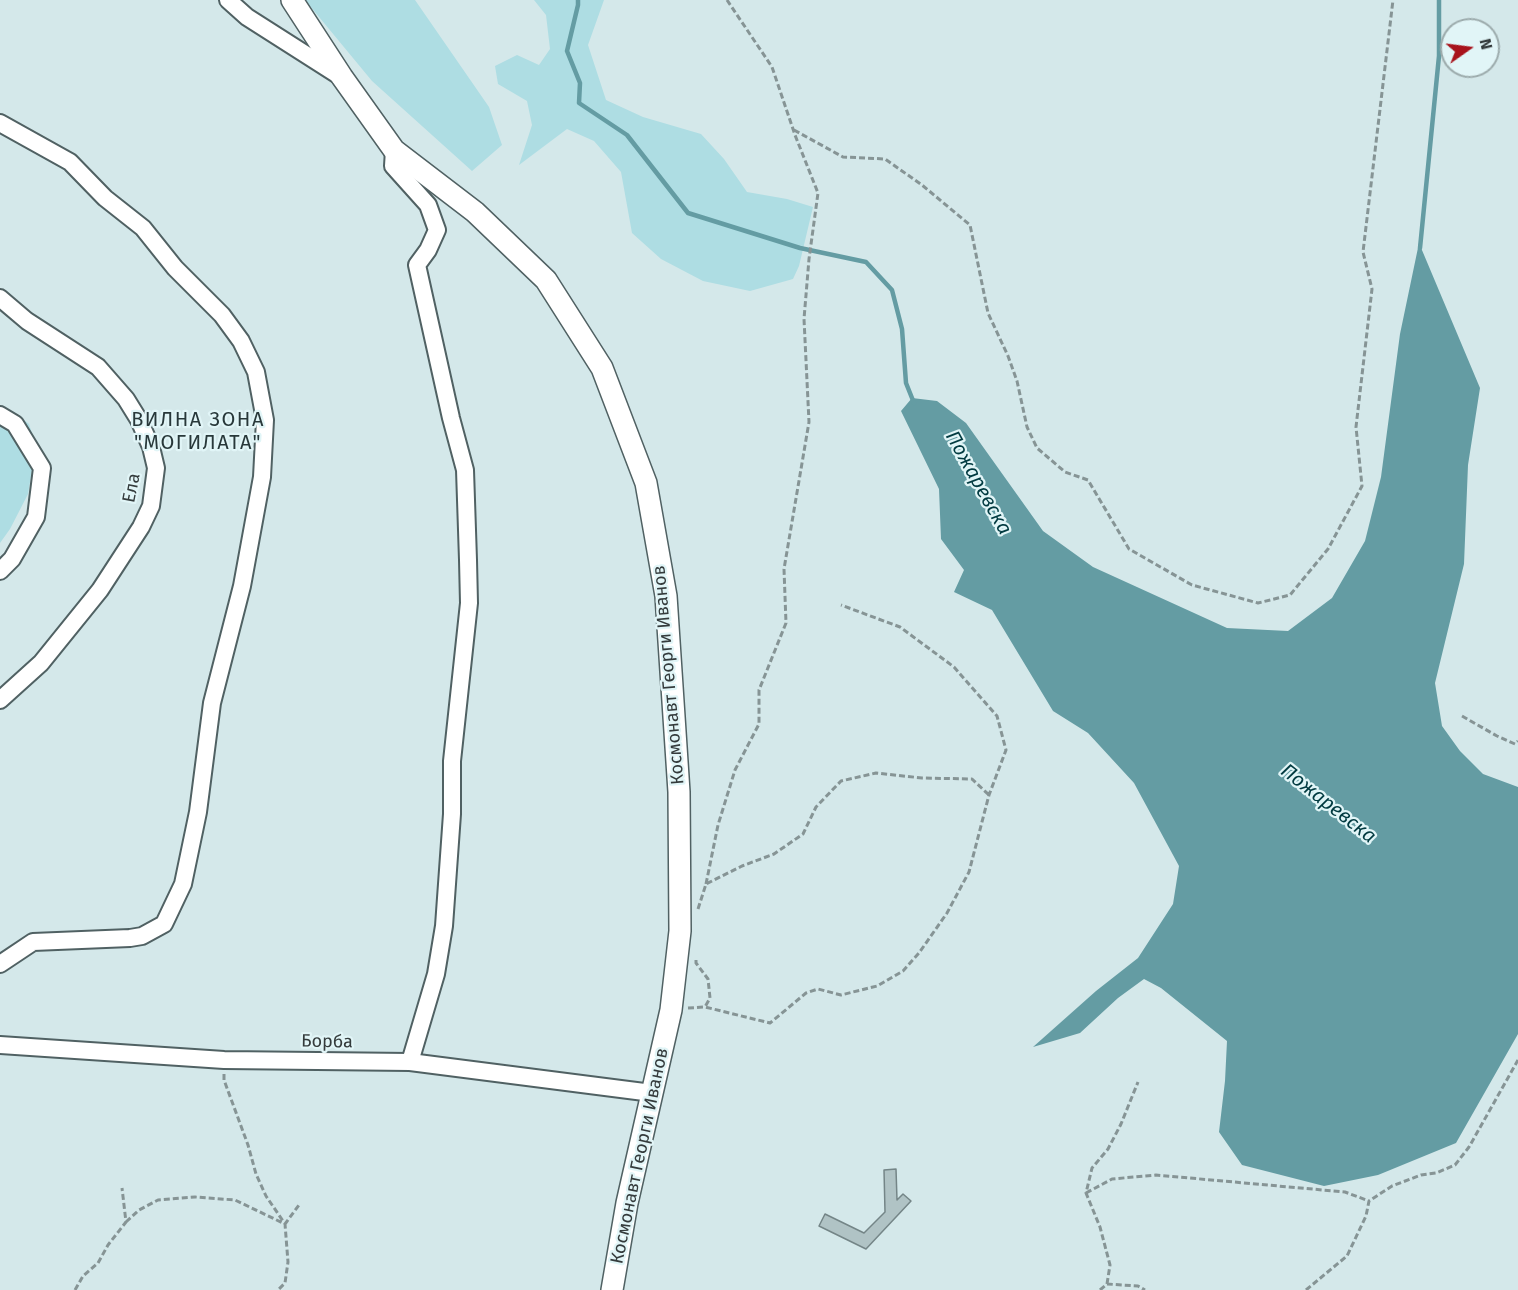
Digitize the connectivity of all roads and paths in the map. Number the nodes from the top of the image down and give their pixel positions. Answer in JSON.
{"nodes":[{"id":1,"x":228,"y":0,"type":"edge"},
{"id":2,"x":292,"y":0,"type":"edge"},
{"id":3,"x":727,"y":0,"type":"edge"},
{"id":4,"x":1393,"y":0,"type":"edge"},
{"id":5,"x":342,"y":77,"type":"junction"},
{"id":6,"x":0,"y":123,"type":"edge"},
{"id":7,"x":794,"y":130,"type":"junction"},
{"id":8,"x":394,"y":150,"type":"junction"},
{"id":9,"x":0,"y":298,"type":"edge"},
{"id":10,"x":0,"y":416,"type":"edge"},
{"id":11,"x":0,"y":571,"type":"edge"},
{"id":12,"x":841,"y":605,"type":"dead end"},
{"id":13,"x":0,"y":700,"type":"edge"},
{"id":14,"x":1462,"y":716,"type":"dead end"},
{"id":15,"x":1517,"y":743,"type":"edge"},
{"id":16,"x":989,"y":795,"type":"junction"},
{"id":17,"x":706,"y":884,"type":"junction"},
{"id":18,"x":696,"y":915,"type":"dead end"},
{"id":19,"x":696,"y":951,"type":"dead end"},
{"id":20,"x":0,"y":964,"type":"edge"},
{"id":21,"x":705,"y":1007,"type":"junction"},
{"id":22,"x":671,"y":1010,"type":"junction"},
{"id":23,"x":0,"y":1046,"type":"edge"},
{"id":24,"x":224,"y":1060,"type":"junction"},
{"id":25,"x":1518,"y":1060,"type":"edge"},
{"id":26,"x":410,"y":1062,"type":"junction"},
{"id":27,"x":1138,"y":1082,"type":"dead end"},
{"id":28,"x":652,"y":1093,"type":"junction"},
{"id":29,"x":122,"y":1188,"type":"dead end"},
{"id":30,"x":1086,"y":1192,"type":"junction"},
{"id":31,"x":1369,"y":1201,"type":"junction"},
{"id":32,"x":299,"y":1205,"type":"dead end"},
{"id":33,"x":126,"y":1222,"type":"junction"},
{"id":34,"x":285,"y":1224,"type":"junction"},
{"id":35,"x":1107,"y":1284,"type":"junction"},
{"id":36,"x":75,"y":1290,"type":"edge"},
{"id":37,"x":278,"y":1290,"type":"edge"},
{"id":38,"x":612,"y":1290,"type":"edge"},
{"id":39,"x":1100,"y":1290,"type":"edge"},
{"id":40,"x":1146,"y":1290,"type":"edge"},
{"id":41,"x":1306,"y":1290,"type":"edge"}],
"edges":[{"from":1,"to":5,"type":"street"},
{"from":2,"to":5,"type":"street","name":"Космонавт Георги Иванов"},
{"from":3,"to":7,"type":"path"},
{"from":4,"to":7,"type":"path"},
{"from":5,"to":8,"type":"street","name":"Космонавт Георги Иванов"},
{"from":6,"to":20,"type":"street"},
{"from":7,"to":17,"type":"path"},
{"from":8,"to":22,"type":"street","name":"Космонавт Георги Иванов"},
{"from":8,"to":26,"type":"street"},
{"from":9,"to":13,"type":"street","name":"Ела"},
{"from":10,"to":11,"type":"street"},
{"from":12,"to":16,"type":"path"},
{"from":14,"to":15,"type":"path"},
{"from":16,"to":17,"type":"path"},
{"from":16,"to":21,"type":"path"},
{"from":17,"to":18,"type":"path"},
{"from":19,"to":21,"type":"path"},
{"from":21,"to":22,"type":"path"},
{"from":22,"to":28,"type":"street","name":"Космонавт Георги Иванов"},
{"from":23,"to":24,"type":"street","name":"Борба"},
{"from":24,"to":26,"type":"street","name":"Борба"},
{"from":24,"to":34,"type":"path"},
{"from":25,"to":31,"type":"path"},
{"from":26,"to":28,"type":"street","name":"Борба"},
{"from":27,"to":30,"type":"path"},
{"from":28,"to":38,"type":"street","name":"Космонавт Георги Иванов"},
{"from":29,"to":33,"type":"path"},
{"from":30,"to":31,"type":"path"},
{"from":30,"to":35,"type":"path"},
{"from":31,"to":41,"type":"path"},
{"from":32,"to":34,"type":"path"},
{"from":33,"to":34,"type":"path"},
{"from":33,"to":36,"type":"path"},
{"from":34,"to":37,"type":"path"},
{"from":35,"to":39,"type":"path"},
{"from":35,"to":40,"type":"path"}]}
